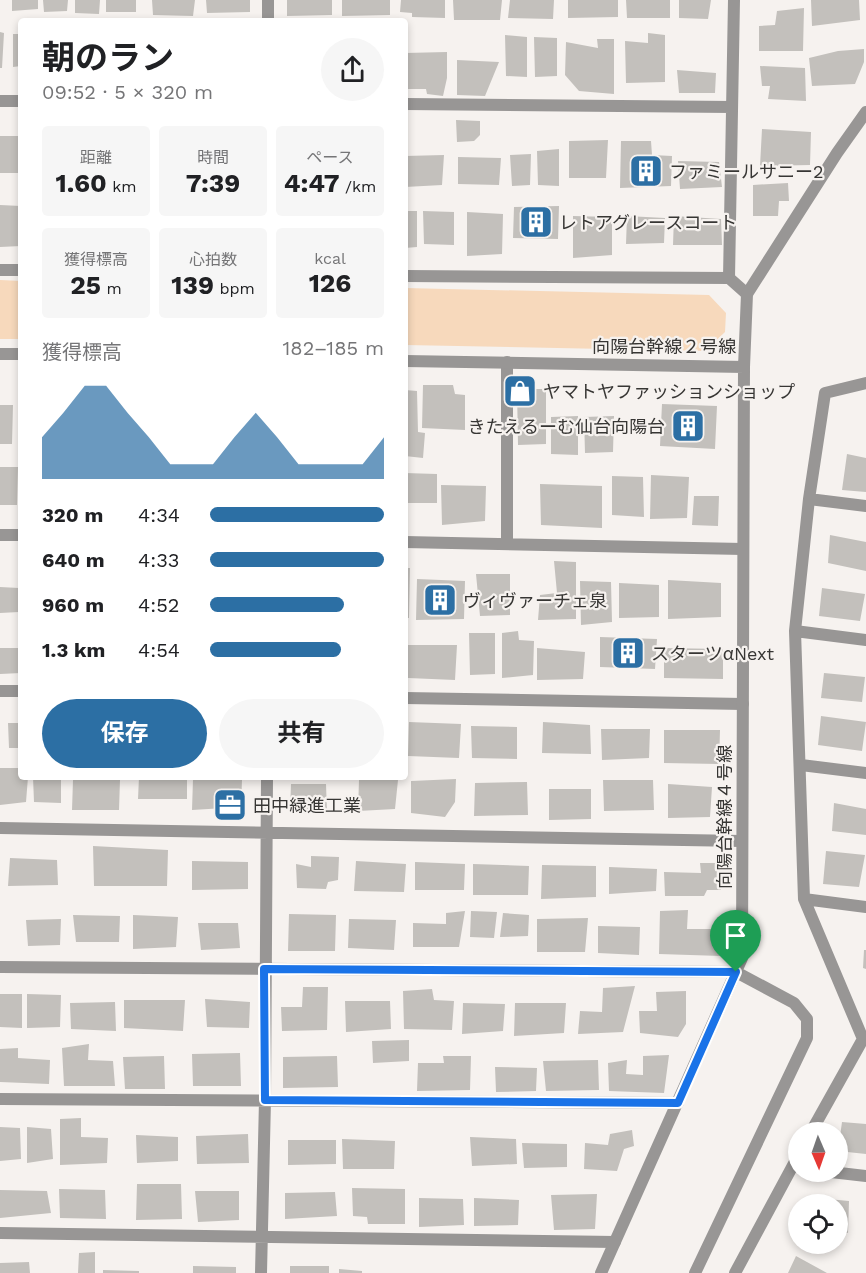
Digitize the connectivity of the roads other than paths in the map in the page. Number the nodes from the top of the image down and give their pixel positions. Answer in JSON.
{"nodes":[{"id":1,"x":268,"y":0,"type":"edge"},
{"id":2,"x":734,"y":0,"type":"edge"},
{"id":3,"x":268,"y":18,"type":"edge"},
{"id":4,"x":0,"y":101,"type":"edge"},
{"id":5,"x":18,"y":101,"type":"edge"},
{"id":6,"x":408,"y":104,"type":"edge"},
{"id":7,"x":732,"y":106,"type":"junction"},
{"id":8,"x":866,"y":112,"type":"edge"},
{"id":9,"x":0,"y":270,"type":"edge"},
{"id":10,"x":18,"y":270,"type":"edge"},
{"id":11,"x":408,"y":276,"type":"edge"},
{"id":12,"x":729,"y":278,"type":"junction"},
{"id":13,"x":747,"y":294,"type":"junction"},
{"id":14,"x":0,"y":354,"type":"edge"},
{"id":15,"x":18,"y":354,"type":"edge"},
{"id":16,"x":408,"y":361,"type":"edge"},
{"id":17,"x":507,"y":362,"type":"junction"},
{"id":18,"x":744,"y":367,"type":"junction"},
{"id":19,"x":866,"y":383,"type":"edge"},
{"id":20,"x":809,"y":500,"type":"junction"},
{"id":21,"x":866,"y":506,"type":"edge"},
{"id":22,"x":0,"y":535,"type":"edge"},
{"id":23,"x":18,"y":535,"type":"edge"},
{"id":24,"x":408,"y":542,"type":"edge"},
{"id":25,"x":507,"y":544,"type":"junction"},
{"id":26,"x":743,"y":549,"type":"junction"},
{"id":27,"x":795,"y":631,"type":"junction"},
{"id":28,"x":866,"y":640,"type":"edge"},
{"id":29,"x":0,"y":691,"type":"edge"},
{"id":30,"x":18,"y":691,"type":"edge"},
{"id":31,"x":408,"y":698,"type":"edge"},
{"id":32,"x":742,"y":704,"type":"junction"},
{"id":33,"x":801,"y":765,"type":"junction"},
{"id":34,"x":866,"y":773,"type":"edge"},
{"id":35,"x":267,"y":780,"type":"edge"},
{"id":36,"x":0,"y":828,"type":"edge"},
{"id":37,"x":266,"y":832,"type":"junction"},
{"id":38,"x":742,"y":841,"type":"junction"},
{"id":39,"x":804,"y":899,"type":"junction"},
{"id":40,"x":866,"y":907,"type":"edge"},
{"id":41,"x":0,"y":968,"type":"edge"},
{"id":42,"x":264,"y":969,"type":"junction"},
{"id":43,"x":736,"y":972,"type":"junction"},
{"id":44,"x":865,"y":1039,"type":"edge"},
{"id":45,"x":0,"y":1099,"type":"edge"},
{"id":46,"x":265,"y":1100,"type":"junction"},
{"id":47,"x":678,"y":1103,"type":"junction"},
{"id":48,"x":817,"y":1122,"type":"edge"},
{"id":49,"x":848,"y":1174,"type":"edge"},
{"id":50,"x":866,"y":1176,"type":"edge"},
{"id":51,"x":788,"y":1177,"type":"edge"},
{"id":52,"x":0,"y":1233,"type":"edge"},
{"id":53,"x":262,"y":1236,"type":"junction"},
{"id":54,"x":615,"y":1242,"type":"junction"},
{"id":55,"x":261,"y":1273,"type":"edge"},
{"id":56,"x":601,"y":1273,"type":"edge"},
{"id":57,"x":695,"y":1273,"type":"edge"},
{"id":58,"x":735,"y":1273,"type":"edge"}],
"edges":[{"from":1,"to":3,"type":"street"},
{"from":2,"to":7,"type":"street"},
{"from":4,"to":5,"type":"street"},
{"from":6,"to":7,"type":"street"},
{"from":7,"to":12,"type":"street"},
{"from":8,"to":13,"type":"street"},
{"from":9,"to":10,"type":"street"},
{"from":11,"to":12,"type":"street"},
{"from":12,"to":13,"type":"street"},
{"from":13,"to":18,"type":"street","name":"向陽台幹線２号線"},
{"from":14,"to":15,"type":"street"},
{"from":16,"to":17,"type":"street","name":"向陽台幹線２号線"},
{"from":17,"to":18,"type":"street","name":"向陽台幹線２号線"},
{"from":17,"to":25,"type":"street"},
{"from":18,"to":26,"type":"street","name":"向陽台幹線４号線"},
{"from":19,"to":20,"type":"street"},
{"from":20,"to":21,"type":"street"},
{"from":20,"to":27,"type":"street"},
{"from":22,"to":23,"type":"street"},
{"from":24,"to":25,"type":"street"},
{"from":25,"to":26,"type":"street"},
{"from":26,"to":32,"type":"street","name":"向陽台幹線４号線"},
{"from":27,"to":28,"type":"street"},
{"from":27,"to":33,"type":"street"},
{"from":29,"to":30,"type":"street"},
{"from":31,"to":32,"type":"street"},
{"from":32,"to":38,"type":"street","name":"向陽台幹線４号線"},
{"from":33,"to":34,"type":"street"},
{"from":33,"to":39,"type":"street"},
{"from":35,"to":37,"type":"street"},
{"from":36,"to":37,"type":"street"},
{"from":37,"to":38,"type":"street"},
{"from":37,"to":42,"type":"street"},
{"from":38,"to":43,"type":"street","name":"向陽台幹線４号線"},
{"from":39,"to":40,"type":"street"},
{"from":39,"to":44,"type":"street"},
{"from":41,"to":42,"type":"street"},
{"from":42,"to":43,"type":"street"},
{"from":42,"to":46,"type":"street"},
{"from":43,"to":47,"type":"street","name":"向陽台幹線４号線"},
{"from":43,"to":57,"type":"street"},
{"from":44,"to":48,"type":"street"},
{"from":45,"to":46,"type":"street"},
{"from":46,"to":47,"type":"street"},
{"from":46,"to":53,"type":"street"},
{"from":47,"to":54,"type":"street","name":"向陽台幹線４号線"},
{"from":49,"to":50,"type":"street"},
{"from":51,"to":58,"type":"street"},
{"from":52,"to":53,"type":"street"},
{"from":53,"to":54,"type":"street"},
{"from":53,"to":55,"type":"street"},
{"from":54,"to":56,"type":"street","name":"向陽台幹線４号線"}]}
